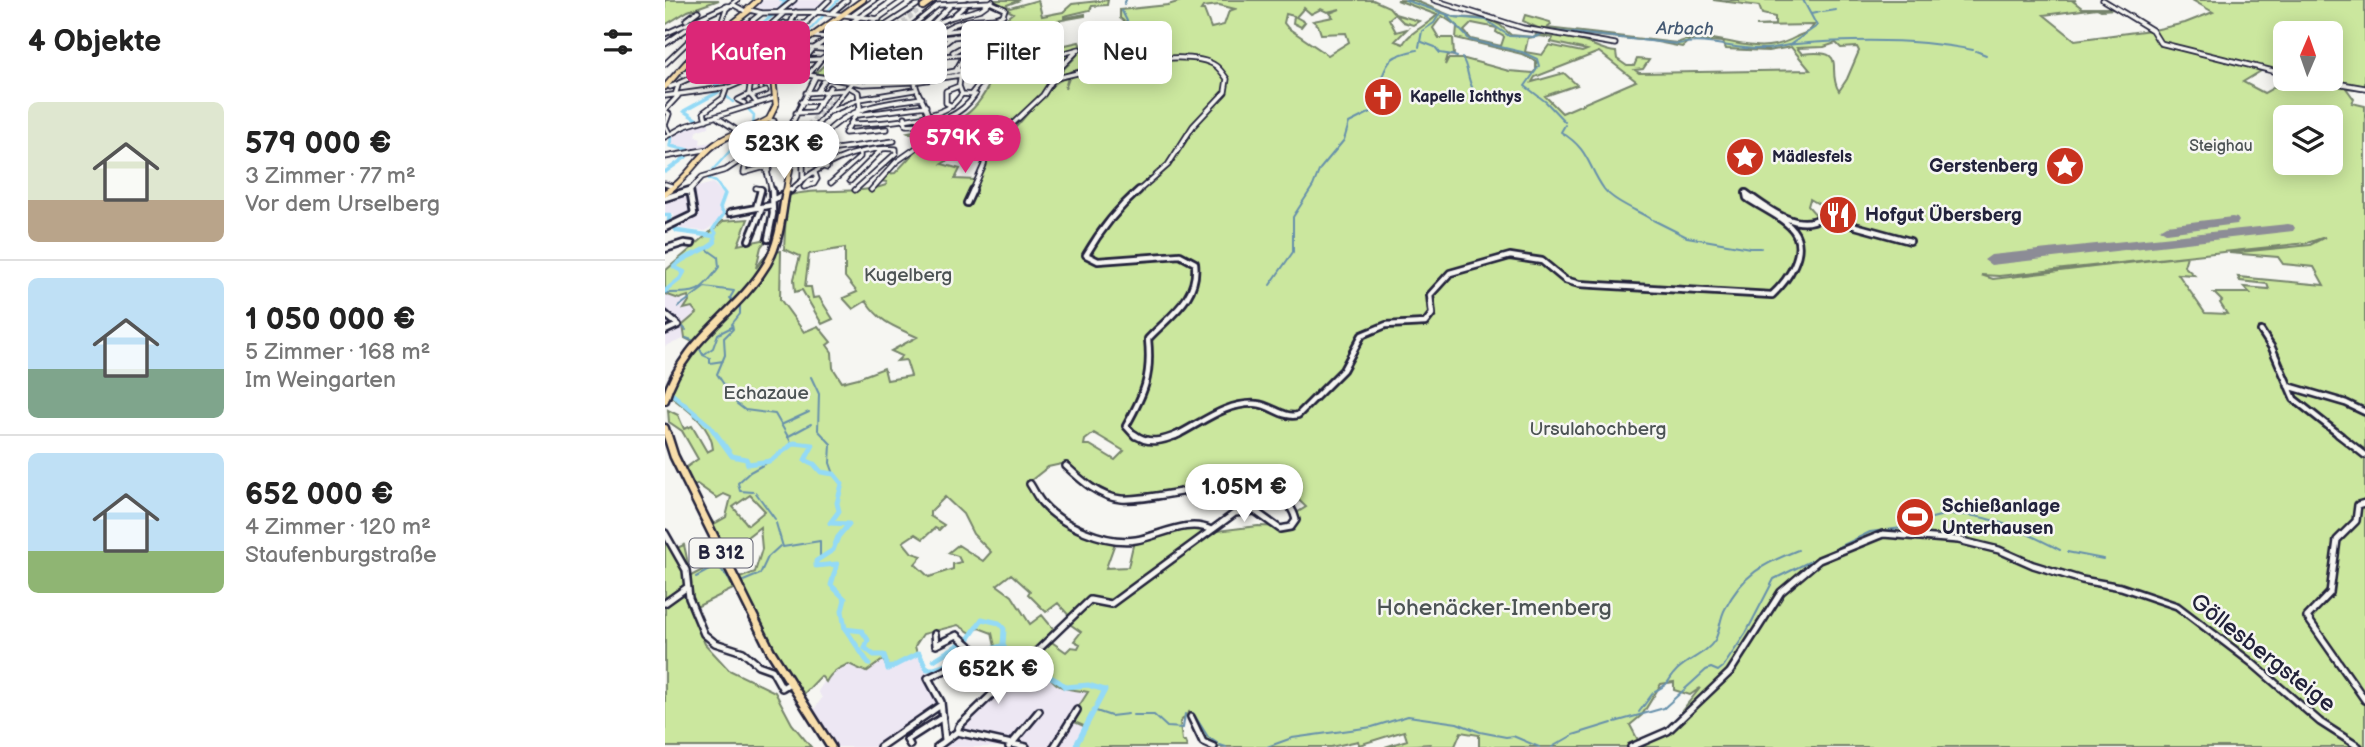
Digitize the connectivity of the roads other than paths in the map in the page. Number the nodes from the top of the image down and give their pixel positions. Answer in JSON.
{"nodes":[{"id":1,"x":737,"y":0,"type":"edge"},
{"id":2,"x":758,"y":0,"type":"edge"},
{"id":3,"x":795,"y":0,"type":"edge"},
{"id":4,"x":829,"y":0,"type":"edge"},
{"id":5,"x":847,"y":0,"type":"edge"},
{"id":6,"x":874,"y":0,"type":"edge"},
{"id":7,"x":884,"y":0,"type":"edge"},
{"id":8,"x":904,"y":0,"type":"edge"},
{"id":9,"x":1434,"y":0,"type":"edge"},
{"id":10,"x":2103,"y":0,"type":"edge"},
{"id":11,"x":931,"y":1,"type":"edge"},
{"id":12,"x":977,"y":1,"type":"edge"},
{"id":13,"x":992,"y":1,"type":"edge"},
{"id":14,"x":862,"y":2,"type":"edge"},
{"id":15,"x":879,"y":3,"type":"junction"},
{"id":16,"x":968,"y":3,"type":"junction"},
{"id":17,"x":729,"y":5,"type":"junction"},
{"id":18,"x":867,"y":5,"type":"junction"},
{"id":19,"x":897,"y":5,"type":"junction"},
{"id":20,"x":917,"y":5,"type":"dead end"},
{"id":21,"x":951,"y":5,"type":"junction"},
{"id":22,"x":923,"y":7,"type":"tunnel mouth"},
{"id":23,"x":871,"y":10,"type":"junction"},
{"id":24,"x":698,"y":11,"type":"dead end"},
{"id":25,"x":748,"y":11,"type":"junction"},
{"id":26,"x":796,"y":12,"type":"junction"},
{"id":27,"x":820,"y":12,"type":"junction"},
{"id":28,"x":830,"y":12,"type":"junction"},
{"id":29,"x":888,"y":12,"type":"junction"},
{"id":30,"x":761,"y":13,"type":"junction"},
{"id":31,"x":777,"y":13,"type":"junction"},
{"id":32,"x":706,"y":14,"type":"junction"},
{"id":33,"x":843,"y":14,"type":"junction"},
{"id":34,"x":853,"y":15,"type":"junction"},
{"id":35,"x":861,"y":16,"type":"junction"},
{"id":36,"x":952,"y":17,"type":"junction"},
{"id":37,"x":878,"y":19,"type":"junction"},
{"id":38,"x":736,"y":21,"type":"edge"},
{"id":39,"x":751,"y":21,"type":"edge"},
{"id":40,"x":774,"y":21,"type":"edge"},
{"id":41,"x":792,"y":21,"type":"edge"},
{"id":42,"x":809,"y":21,"type":"edge"},
{"id":43,"x":854,"y":21,"type":"edge"},
{"id":44,"x":875,"y":21,"type":"edge"},
{"id":45,"x":882,"y":21,"type":"edge"},
{"id":46,"x":890,"y":21,"type":"edge"},
{"id":47,"x":919,"y":21,"type":"edge"},
{"id":48,"x":935,"y":21,"type":"edge"},
{"id":49,"x":942,"y":21,"type":"edge"},
{"id":50,"x":685,"y":23,"type":"junction"},
{"id":51,"x":947,"y":29,"type":"edge"},
{"id":52,"x":665,"y":34,"type":"edge"},
{"id":53,"x":812,"y":36,"type":"joint"},
{"id":54,"x":954,"y":36,"type":"junction"},
{"id":55,"x":961,"y":36,"type":"edge"},
{"id":56,"x":824,"y":37,"type":"edge"},
{"id":57,"x":947,"y":37,"type":"edge"},
{"id":58,"x":824,"y":42,"type":"edge"},
{"id":59,"x":947,"y":42,"type":"edge"},
{"id":60,"x":665,"y":44,"type":"edge"},
{"id":61,"x":1615,"y":44,"type":"dead end"},
{"id":62,"x":961,"y":48,"type":"edge"},
{"id":63,"x":810,"y":49,"type":"edge"},
{"id":64,"x":813,"y":49,"type":"junction"},
{"id":65,"x":824,"y":50,"type":"edge"},
{"id":66,"x":810,"y":52,"type":"edge"},
{"id":67,"x":961,"y":52,"type":"edge"},
{"id":68,"x":952,"y":53,"type":"junction"},
{"id":69,"x":1064,"y":53,"type":"edge"},
{"id":70,"x":947,"y":54,"type":"edge"},
{"id":71,"x":824,"y":57,"type":"edge"},
{"id":72,"x":810,"y":59,"type":"edge"},
{"id":73,"x":821,"y":59,"type":"junction"},
{"id":74,"x":961,"y":62,"type":"edge"},
{"id":75,"x":665,"y":64,"type":"edge"},
{"id":76,"x":686,"y":64,"type":"edge"},
{"id":77,"x":1064,"y":64,"type":"edge"},
{"id":78,"x":2273,"y":71,"type":"edge"},
{"id":79,"x":947,"y":72,"type":"edge"},
{"id":80,"x":810,"y":73,"type":"edge"},
{"id":81,"x":955,"y":73,"type":"junction"},
{"id":82,"x":961,"y":74,"type":"junction"},
{"id":83,"x":810,"y":75,"type":"edge"},
{"id":84,"x":816,"y":76,"type":"junction"},
{"id":85,"x":947,"y":76,"type":"edge"},
{"id":86,"x":1064,"y":76,"type":"edge"},
{"id":87,"x":824,"y":78,"type":"edge"},
{"id":88,"x":686,"y":80,"type":"edge"},
{"id":89,"x":824,"y":81,"type":"edge"},
{"id":90,"x":678,"y":84,"type":"junction"},
{"id":91,"x":738,"y":84,"type":"edge"},
{"id":92,"x":750,"y":84,"type":"edge"},
{"id":93,"x":753,"y":84,"type":"edge"},
{"id":94,"x":773,"y":84,"type":"edge"},
{"id":95,"x":843,"y":84,"type":"edge"},
{"id":96,"x":852,"y":84,"type":"edge"},
{"id":97,"x":876,"y":84,"type":"edge"},
{"id":98,"x":913,"y":84,"type":"edge"},
{"id":99,"x":979,"y":84,"type":"edge"},
{"id":100,"x":1050,"y":84,"type":"edge"},
{"id":101,"x":2343,"y":84,"type":"edge"},
{"id":102,"x":959,"y":86,"type":"junction"},
{"id":103,"x":666,"y":87,"type":"edge"},
{"id":104,"x":830,"y":87,"type":"dead end"},
{"id":105,"x":849,"y":87,"type":"junction"},
{"id":106,"x":723,"y":88,"type":"junction"},
{"id":107,"x":2365,"y":88,"type":"edge"},
{"id":108,"x":760,"y":89,"type":"junction"},
{"id":109,"x":914,"y":90,"type":"junction"},
{"id":110,"x":766,"y":91,"type":"dead end"},
{"id":111,"x":817,"y":92,"type":"junction"},
{"id":112,"x":827,"y":92,"type":"junction"},
{"id":113,"x":806,"y":93,"type":"junction"},
{"id":114,"x":972,"y":93,"type":"junction"},
{"id":115,"x":962,"y":94,"type":"junction"},
{"id":116,"x":676,"y":95,"type":"junction"},
{"id":117,"x":749,"y":95,"type":"junction"},
{"id":118,"x":665,"y":96,"type":"edge"},
{"id":119,"x":775,"y":98,"type":"junction"},
{"id":120,"x":922,"y":98,"type":"junction"},
{"id":121,"x":860,"y":99,"type":"junction"},
{"id":122,"x":821,"y":101,"type":"junction"},
{"id":123,"x":756,"y":102,"type":"junction"},
{"id":124,"x":801,"y":102,"type":"junction"},
{"id":125,"x":665,"y":104,"type":"edge"},
{"id":126,"x":926,"y":106,"type":"junction"},
{"id":127,"x":953,"y":106,"type":"junction"},
{"id":128,"x":860,"y":107,"type":"junction"},
{"id":129,"x":665,"y":110,"type":"edge"},
{"id":130,"x":829,"y":111,"type":"junction"},
{"id":131,"x":796,"y":113,"type":"junction"},
{"id":132,"x":858,"y":114,"type":"junction"},
{"id":133,"x":928,"y":115,"type":"junction"},
{"id":134,"x":905,"y":117,"type":"junction"},
{"id":135,"x":717,"y":118,"type":"junction"},
{"id":136,"x":706,"y":120,"type":"junction"},
{"id":137,"x":768,"y":120,"type":"junction"},
{"id":138,"x":853,"y":124,"type":"junction"},
{"id":139,"x":887,"y":129,"type":"dead end"},
{"id":140,"x":667,"y":135,"type":"edge"},
{"id":141,"x":740,"y":135,"type":"junction"},
{"id":142,"x":762,"y":138,"type":"dead end"},
{"id":143,"x":749,"y":141,"type":"junction"},
{"id":144,"x":894,"y":141,"type":"dead end"},
{"id":145,"x":926,"y":141,"type":"dead end"},
{"id":146,"x":883,"y":148,"type":"junction"},
{"id":147,"x":709,"y":149,"type":"junction"},
{"id":148,"x":765,"y":149,"type":"junction"},
{"id":149,"x":860,"y":152,"type":"junction"},
{"id":150,"x":809,"y":153,"type":"junction"},
{"id":151,"x":823,"y":153,"type":"junction"},
{"id":152,"x":747,"y":156,"type":"junction"},
{"id":153,"x":665,"y":157,"type":"edge"},
{"id":154,"x":791,"y":163,"type":"tunnel mouth"},
{"id":155,"x":803,"y":163,"type":"dead end"},
{"id":156,"x":765,"y":167,"type":"junction"},
{"id":157,"x":827,"y":168,"type":"junction"},
{"id":158,"x":876,"y":170,"type":"junction"},
{"id":159,"x":888,"y":170,"type":"junction"},
{"id":160,"x":767,"y":173,"type":"junction"},
{"id":161,"x":815,"y":173,"type":"junction"},
{"id":162,"x":804,"y":179,"type":"junction"},
{"id":163,"x":817,"y":179,"type":"dead end"},
{"id":164,"x":666,"y":180,"type":"edge"},
{"id":165,"x":850,"y":181,"type":"dead end"},
{"id":166,"x":831,"y":183,"type":"dead end"},
{"id":167,"x":675,"y":187,"type":"junction"},
{"id":168,"x":756,"y":188,"type":"dead end"},
{"id":169,"x":690,"y":190,"type":"junction"},
{"id":170,"x":855,"y":190,"type":"dead end"},
{"id":171,"x":871,"y":190,"type":"dead end"},
{"id":172,"x":665,"y":195,"type":"edge"},
{"id":173,"x":773,"y":202,"type":"junction"},
{"id":174,"x":967,"y":203,"type":"dead end"},
{"id":175,"x":762,"y":207,"type":"junction"},
{"id":176,"x":756,"y":208,"type":"junction"},
{"id":177,"x":730,"y":213,"type":"dead end"},
{"id":178,"x":667,"y":227,"type":"edge"},
{"id":179,"x":768,"y":239,"type":"dead end"},
{"id":180,"x":749,"y":240,"type":"dead end"},
{"id":181,"x":692,"y":244,"type":"dead end"},
{"id":182,"x":665,"y":249,"type":"edge"},
{"id":183,"x":1908,"y":249,"type":"dead end"},
{"id":184,"x":665,"y":314,"type":"edge"},
{"id":185,"x":665,"y":331,"type":"edge"},
{"id":186,"x":2261,"y":331,"type":"dead end"},
{"id":187,"x":2287,"y":386,"type":"junction"},
{"id":188,"x":666,"y":395,"type":"edge"},
{"id":189,"x":2365,"y":412,"type":"edge"},
{"id":190,"x":665,"y":428,"type":"edge"},
{"id":191,"x":2365,"y":455,"type":"edge"},
{"id":192,"x":1066,"y":466,"type":"dead end"},
{"id":193,"x":1030,"y":484,"type":"dead end"},
{"id":194,"x":2365,"y":503,"type":"edge"},
{"id":195,"x":1211,"y":530,"type":"junction"},
{"id":196,"x":665,"y":533,"type":"edge"},
{"id":197,"x":686,"y":588,"type":"junction"},
{"id":198,"x":665,"y":603,"type":"edge"},
{"id":199,"x":935,"y":634,"type":"dead end"},
{"id":200,"x":791,"y":684,"type":"junction"},
{"id":201,"x":2365,"y":700,"type":"edge"},
{"id":202,"x":941,"y":705,"type":"junction"},
{"id":203,"x":1077,"y":710,"type":"dead end"},
{"id":204,"x":1039,"y":711,"type":"dead end"},
{"id":205,"x":943,"y":717,"type":"junction"},
{"id":206,"x":1191,"y":717,"type":"dead end"},
{"id":207,"x":957,"y":732,"type":"junction"},
{"id":208,"x":945,"y":740,"type":"junction"},
{"id":209,"x":909,"y":744,"type":"dead end"},
{"id":210,"x":1011,"y":745,"type":"edge"},
{"id":211,"x":1200,"y":745,"type":"edge"},
{"id":212,"x":831,"y":747,"type":"edge"},
{"id":213,"x":880,"y":747,"type":"edge"},
{"id":214,"x":937,"y":747,"type":"edge"},
{"id":215,"x":1026,"y":747,"type":"edge"},
{"id":216,"x":1054,"y":747,"type":"edge"},
{"id":217,"x":1214,"y":747,"type":"edge"},
{"id":218,"x":1631,"y":747,"type":"edge"},
{"id":219,"x":2359,"y":747,"type":"edge"}],
"edges":[{"from":1,"to":17,"type":"street"},
{"from":2,"to":25,"type":"main road"},
{"from":3,"to":31,"type":"street"},
{"from":4,"to":27,"type":"street"},
{"from":5,"to":28,"type":"street"},
{"from":6,"to":18,"type":"street"},
{"from":7,"to":15,"type":"street"},
{"from":8,"to":19,"type":"street"},
{"from":9,"to":61,"type":"street"},
{"from":10,"to":78,"type":"street"},
{"from":11,"to":22,"type":"main road"},
{"from":12,"to":13,"type":"street"},
{"from":12,"to":16,"type":"street"},
{"from":13,"to":36,"type":"street"},
{"from":13,"to":51,"type":"street"},
{"from":14,"to":18,"type":"street"},
{"from":14,"to":33,"type":"main road"},
{"from":15,"to":19,"type":"street"},
{"from":15,"to":23,"type":"street"},
{"from":16,"to":21,"type":"street"},
{"from":16,"to":36,"type":"street"},
{"from":17,"to":25,"type":"street"},
{"from":17,"to":32,"type":"street"},
{"from":17,"to":75,"type":"street"},
{"from":18,"to":34,"type":"street"},
{"from":19,"to":29,"type":"street"},
{"from":20,"to":46,"type":"street"},
{"from":21,"to":47,"type":"street"},
{"from":21,"to":48,"type":"street"},
{"from":23,"to":29,"type":"street"},
{"from":23,"to":35,"type":"street"},
{"from":24,"to":50,"type":"street"},
{"from":25,"to":30,"type":"street"},
{"from":25,"to":38,"type":"main road"},
{"from":26,"to":27,"type":"street"},
{"from":26,"to":31,"type":"street"},
{"from":26,"to":41,"type":"street"},
{"from":27,"to":28,"type":"street"},
{"from":27,"to":42,"type":"street"},
{"from":28,"to":33,"type":"street"},
{"from":29,"to":37,"type":"street"},
{"from":30,"to":31,"type":"street"},
{"from":30,"to":39,"type":"street"},
{"from":31,"to":40,"type":"street"},
{"from":32,"to":50,"type":"street"},
{"from":32,"to":60,"type":"street"},
{"from":33,"to":34,"type":"street"},
{"from":33,"to":53,"type":"main road"},
{"from":34,"to":35,"type":"street"},
{"from":35,"to":37,"type":"street"},
{"from":35,"to":43,"type":"street"},
{"from":36,"to":49,"type":"street"},
{"from":37,"to":44,"type":"street"},
{"from":37,"to":45,"type":"street"},
{"from":50,"to":52,"type":"street"},
{"from":53,"to":56,"type":"street"},
{"from":54,"to":55,"type":"street"},
{"from":54,"to":57,"type":"street"},
{"from":54,"to":59,"type":"street"},
{"from":58,"to":64,"type":"street"},
{"from":62,"to":68,"type":"street"},
{"from":63,"to":64,"type":"street"},
{"from":64,"to":65,"type":"street"},
{"from":64,"to":66,"type":"street"},
{"from":67,"to":68,"type":"street"},
{"from":68,"to":70,"type":"street"},
{"from":69,"to":77,"type":"street"},
{"from":71,"to":73,"type":"street"},
{"from":72,"to":73,"type":"street"},
{"from":73,"to":80,"type":"street"},
{"from":74,"to":81,"type":"street"},
{"from":76,"to":103,"type":"main road"},
{"from":79,"to":81,"type":"street"},
{"from":81,"to":82,"type":"street"},
{"from":82,"to":85,"type":"street"},
{"from":82,"to":102,"type":"street"},
{"from":83,"to":84,"type":"street"},
{"from":84,"to":87,"type":"street"},
{"from":84,"to":113,"type":"street"},
{"from":86,"to":183,"type":"street"},
{"from":88,"to":90,"type":"street"},
{"from":89,"to":111,"type":"street"},
{"from":90,"to":103,"type":"street"},
{"from":90,"to":116,"type":"street"},
{"from":91,"to":106,"type":"street"},
{"from":92,"to":117,"type":"street"},
{"from":93,"to":108,"type":"street"},
{"from":94,"to":119,"type":"main road"},
{"from":95,"to":105,"type":"street"},
{"from":96,"to":105,"type":"street"},
{"from":97,"to":105,"type":"street"},
{"from":98,"to":109,"type":"street"},
{"from":99,"to":114,"type":"street"},
{"from":100,"to":174,"type":"street"},
{"from":101,"to":107,"type":"street"},
{"from":102,"to":115,"type":"street"},
{"from":102,"to":127,"type":"street"},
{"from":104,"to":112,"type":"street"},
{"from":105,"to":112,"type":"street"},
{"from":105,"to":121,"type":"street"},
{"from":105,"to":130,"type":"street"},
{"from":106,"to":116,"type":"street"},
{"from":106,"to":136,"type":"street"},
{"from":108,"to":110,"type":"street"},
{"from":108,"to":117,"type":"street"},
{"from":109,"to":120,"type":"street"},
{"from":109,"to":121,"type":"street"},
{"from":111,"to":112,"type":"street"},
{"from":111,"to":113,"type":"street"},
{"from":112,"to":122,"type":"street"},
{"from":113,"to":124,"type":"street"},
{"from":114,"to":115,"type":"street"},
{"from":114,"to":134,"type":"street"},
{"from":115,"to":127,"type":"street"},
{"from":116,"to":118,"type":"street"},
{"from":116,"to":125,"type":"street"},
{"from":116,"to":129,"type":"street"},
{"from":117,"to":123,"type":"street"},
{"from":119,"to":123,"type":"street"},
{"from":119,"to":137,"type":"main road"},
{"from":120,"to":126,"type":"street"},
{"from":120,"to":128,"type":"street"},
{"from":121,"to":128,"type":"street"},
{"from":121,"to":130,"type":"street"},
{"from":122,"to":124,"type":"street"},
{"from":122,"to":131,"type":"street"},
{"from":123,"to":135,"type":"street"},
{"from":124,"to":131,"type":"street"},
{"from":126,"to":132,"type":"street"},
{"from":126,"to":133,"type":"street"},
{"from":127,"to":133,"type":"street"},
{"from":128,"to":132,"type":"street"},
{"from":128,"to":151,"type":"street"},
{"from":129,"to":140,"type":"street"},
{"from":130,"to":150,"type":"street"},
{"from":131,"to":160,"type":"street"},
{"from":132,"to":138,"type":"street"},
{"from":133,"to":134,"type":"street"},
{"from":134,"to":138,"type":"street"},
{"from":135,"to":136,"type":"street"},
{"from":135,"to":141,"type":"street"},
{"from":136,"to":140,"type":"street"},
{"from":137,"to":141,"type":"main road"},
{"from":137,"to":148,"type":"street"},
{"from":138,"to":139,"type":"street"},
{"from":141,"to":143,"type":"street"},
{"from":141,"to":147,"type":"main road"},
{"from":142,"to":143,"type":"street"},
{"from":143,"to":148,"type":"street"},
{"from":144,"to":151,"type":"street"},
{"from":145,"to":159,"type":"street"},
{"from":146,"to":149,"type":"street"},
{"from":146,"to":158,"type":"street"},
{"from":146,"to":165,"type":"street"},
{"from":147,"to":153,"type":"street"},
{"from":147,"to":167,"type":"main road"},
{"from":148,"to":152,"type":"street"},
{"from":148,"to":156,"type":"street"},
{"from":149,"to":157,"type":"street"},
{"from":149,"to":166,"type":"street"},
{"from":150,"to":151,"type":"street"},
{"from":150,"to":157,"type":"street"},
{"from":152,"to":156,"type":"street"},
{"from":152,"to":169,"type":"street"},
{"from":154,"to":188,"type":"main road","bridge":true},
{"from":155,"to":162,"type":"street"},
{"from":156,"to":160,"type":"street"},
{"from":157,"to":161,"type":"street"},
{"from":158,"to":159,"type":"street"},
{"from":158,"to":170,"type":"street"},
{"from":159,"to":171,"type":"street"},
{"from":160,"to":173,"type":"street"},
{"from":161,"to":162,"type":"street"},
{"from":161,"to":163,"type":"street"},
{"from":162,"to":173,"type":"street"},
{"from":164,"to":167,"type":"street"},
{"from":167,"to":172,"type":"main road"},
{"from":168,"to":176,"type":"street"},
{"from":169,"to":172,"type":"street"},
{"from":169,"to":178,"type":"street"},
{"from":173,"to":175,"type":"street"},
{"from":173,"to":179,"type":"street"},
{"from":175,"to":176,"type":"street"},
{"from":175,"to":180,"type":"street"},
{"from":176,"to":177,"type":"street"},
{"from":181,"to":182,"type":"street"},
{"from":184,"to":185,"type":"street"},
{"from":186,"to":187,"type":"street"},
{"from":187,"to":189,"type":"street"},
{"from":187,"to":191,"type":"street"},
{"from":190,"to":200,"type":"main road","number":"B 312"},
{"from":192,"to":195,"type":"street"},
{"from":193,"to":195,"type":"street"},
{"from":194,"to":201,"type":"street"},
{"from":195,"to":207,"type":"street"},
{"from":196,"to":197,"type":"street"},
{"from":197,"to":198,"type":"street"},
{"from":197,"to":200,"type":"street"},
{"from":199,"to":202,"type":"street"},
{"from":200,"to":212,"type":"main road","number":"B 312"},
{"from":202,"to":205,"type":"street"},
{"from":202,"to":213,"type":"street"},
{"from":203,"to":216,"type":"street"},
{"from":204,"to":210,"type":"street"},
{"from":205,"to":208,"type":"street"},
{"from":205,"to":209,"type":"street"},
{"from":206,"to":211,"type":"street"},
{"from":207,"to":208,"type":"street"},
{"from":207,"to":210,"type":"street"},
{"from":208,"to":214,"type":"street"},
{"from":210,"to":215,"type":"street"},
{"from":211,"to":217,"type":"street"},
{"from":218,"to":219,"type":"street","name":"Göllesbergsteige"}]}
